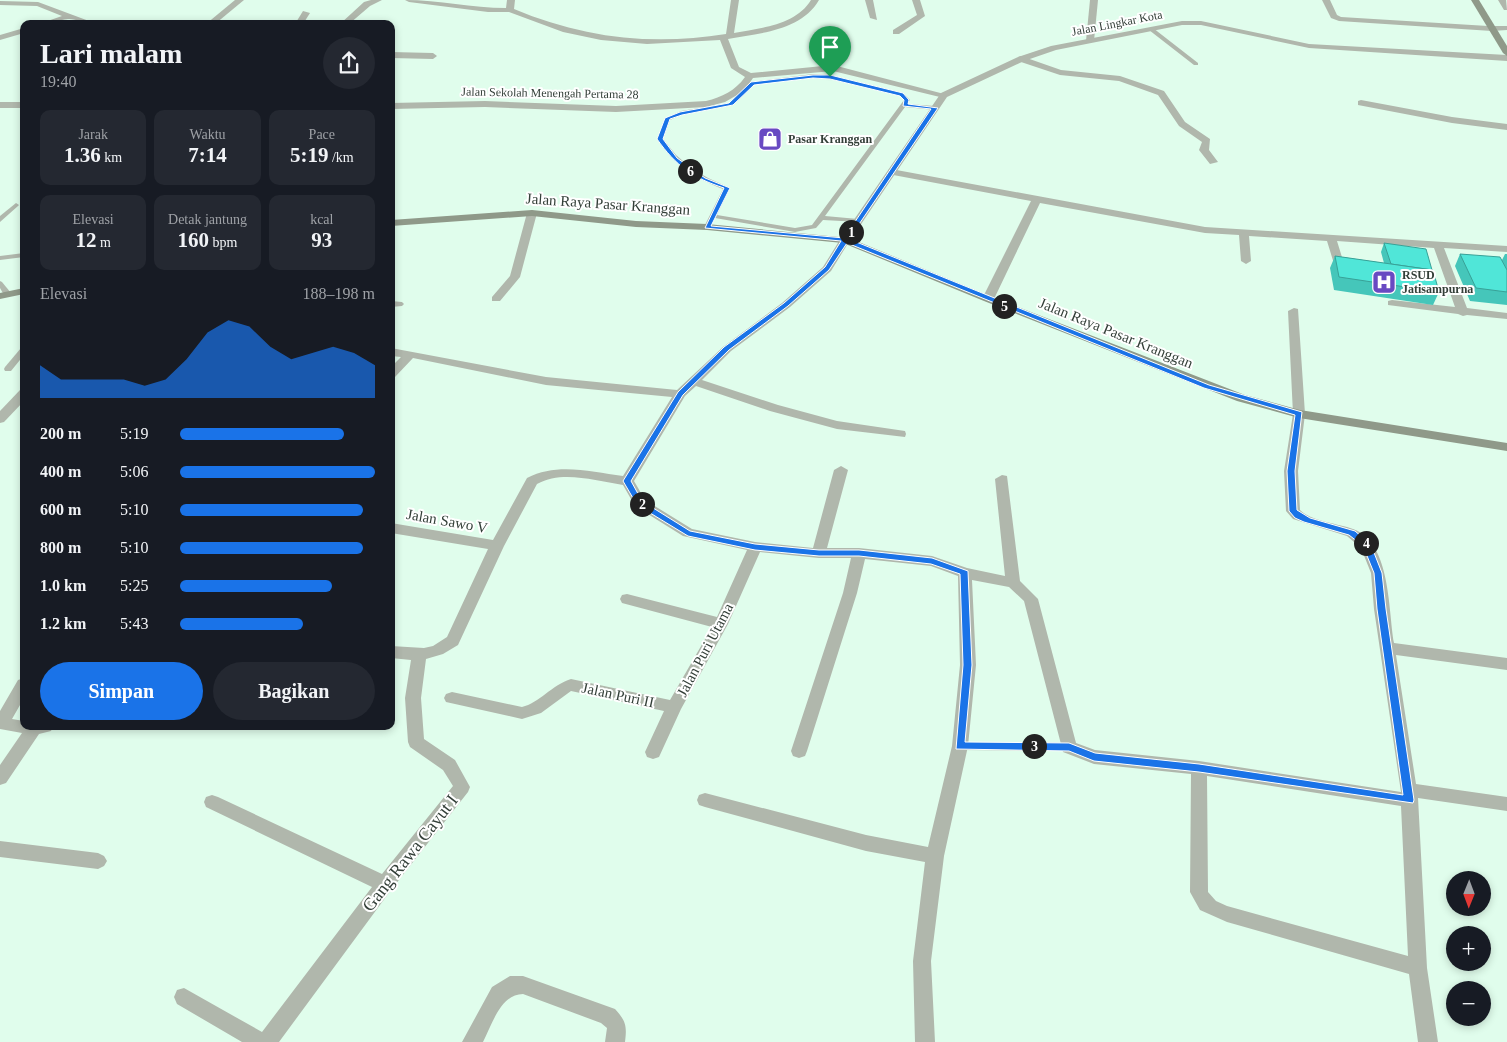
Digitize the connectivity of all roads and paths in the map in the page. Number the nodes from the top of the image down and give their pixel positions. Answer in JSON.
{"nodes":[{"id":1,"x":240,"y":0,"type":"edge"},
{"id":2,"x":378,"y":0,"type":"edge"},
{"id":3,"x":409,"y":0,"type":"edge"},
{"id":4,"x":511,"y":0,"type":"edge"},
{"id":5,"x":735,"y":0,"type":"edge"},
{"id":6,"x":816,"y":0,"type":"edge"},
{"id":7,"x":869,"y":0,"type":"edge"},
{"id":8,"x":916,"y":0,"type":"edge"},
{"id":9,"x":1094,"y":0,"type":"edge"},
{"id":10,"x":1326,"y":0,"type":"edge"},
{"id":11,"x":1475,"y":0,"type":"edge"},
{"id":12,"x":1502,"y":0,"type":"edge"},
{"id":13,"x":0,"y":3,"type":"edge"},
{"id":14,"x":1507,"y":8,"type":"edge"},
{"id":15,"x":510,"y":10,"type":"junction"},
{"id":16,"x":306,"y":13,"type":"dead end"},
{"id":17,"x":69,"y":16,"type":"junction"},
{"id":18,"x":874,"y":18,"type":"dead end"},
{"id":19,"x":56,"y":20,"type":"edge"},
{"id":20,"x":81,"y":20,"type":"edge"},
{"id":21,"x":215,"y":20,"type":"edge"},
{"id":22,"x":302,"y":20,"type":"edge"},
{"id":23,"x":349,"y":20,"type":"edge"},
{"id":24,"x":1492,"y":28,"type":"junction"},
{"id":25,"x":1507,"y":28,"type":"edge"},
{"id":26,"x":1151,"y":29,"type":"junction"},
{"id":27,"x":20,"y":31,"type":"edge"},
{"id":28,"x":896,"y":32,"type":"dead end"},
{"id":29,"x":727,"y":36,"type":"junction"},
{"id":30,"x":0,"y":38,"type":"edge"},
{"id":31,"x":1090,"y":41,"type":"junction"},
{"id":32,"x":1507,"y":53,"type":"edge"},
{"id":33,"x":395,"y":56,"type":"edge"},
{"id":34,"x":433,"y":56,"type":"dead end"},
{"id":35,"x":1507,"y":58,"type":"edge"},
{"id":36,"x":1021,"y":59,"type":"junction"},
{"id":37,"x":1196,"y":64,"type":"dead end"},
{"id":38,"x":750,"y":76,"type":"junction"},
{"id":39,"x":944,"y":95,"type":"junction"},
{"id":40,"x":1361,"y":103,"type":"dead end"},
{"id":41,"x":0,"y":105,"type":"edge"},
{"id":42,"x":20,"y":105,"type":"edge"},
{"id":43,"x":905,"y":105,"type":"junction"},
{"id":44,"x":395,"y":106,"type":"edge"},
{"id":45,"x":935,"y":108,"type":"junction"},
{"id":46,"x":1507,"y":127,"type":"edge"},
{"id":47,"x":1213,"y":162,"type":"dead end"},
{"id":48,"x":891,"y":172,"type":"junction"},
{"id":49,"x":1037,"y":199,"type":"junction"},
{"id":50,"x":16,"y":205,"type":"dead end"},
{"id":51,"x":532,"y":213,"type":"junction"},
{"id":52,"x":712,"y":216,"type":"junction"},
{"id":53,"x":823,"y":218,"type":"junction"},
{"id":54,"x":0,"y":220,"type":"edge"},
{"id":55,"x":858,"y":221,"type":"junction"},
{"id":56,"x":395,"y":223,"type":"edge"},
{"id":57,"x":707,"y":227,"type":"junction"},
{"id":58,"x":1244,"y":233,"type":"junction"},
{"id":59,"x":1331,"y":238,"type":"junction"},
{"id":60,"x":845,"y":240,"type":"junction"},
{"id":61,"x":1438,"y":245,"type":"junction"},
{"id":62,"x":1507,"y":249,"type":"edge"},
{"id":63,"x":20,"y":256,"type":"edge"},
{"id":64,"x":0,"y":258,"type":"edge"},
{"id":65,"x":1246,"y":261,"type":"dead end"},
{"id":66,"x":1340,"y":267,"type":"edge"},
{"id":67,"x":0,"y":282,"type":"edge"},
{"id":68,"x":20,"y":292,"type":"edge"},
{"id":69,"x":3,"y":294,"type":"edge"},
{"id":70,"x":496,"y":299,"type":"dead end"},
{"id":71,"x":988,"y":300,"type":"junction"},
{"id":72,"x":1392,"y":303,"type":"dead end"},
{"id":73,"x":1294,"y":311,"type":"dead end"},
{"id":74,"x":1463,"y":313,"type":"junction"},
{"id":75,"x":1507,"y":316,"type":"edge"},
{"id":76,"x":395,"y":352,"type":"edge"},
{"id":77,"x":410,"y":354,"type":"junction"},
{"id":78,"x":20,"y":355,"type":"edge"},
{"id":79,"x":8,"y":369,"type":"dead end"},
{"id":80,"x":395,"y":370,"type":"edge"},
{"id":81,"x":694,"y":381,"type":"junction"},
{"id":82,"x":680,"y":394,"type":"junction"},
{"id":83,"x":20,"y":397,"type":"edge"},
{"id":84,"x":1299,"y":414,"type":"junction"},
{"id":85,"x":0,"y":419,"type":"edge"},
{"id":86,"x":900,"y":434,"type":"dead end"},
{"id":87,"x":1507,"y":447,"type":"edge"},
{"id":88,"x":841,"y":470,"type":"dead end"},
{"id":89,"x":1002,"y":479,"type":"dead end"},
{"id":90,"x":627,"y":481,"type":"junction"},
{"id":91,"x":395,"y":529,"type":"edge"},
{"id":92,"x":497,"y":546,"type":"junction"},
{"id":93,"x":755,"y":547,"type":"junction"},
{"id":94,"x":819,"y":553,"type":"junction"},
{"id":95,"x":859,"y":553,"type":"junction"},
{"id":96,"x":965,"y":573,"type":"junction"},
{"id":97,"x":1013,"y":583,"type":"junction"},
{"id":98,"x":627,"y":599,"type":"dead end"},
{"id":99,"x":721,"y":624,"type":"junction"},
{"id":100,"x":1389,"y":648,"type":"junction"},
{"id":101,"x":395,"y":653,"type":"edge"},
{"id":102,"x":419,"y":656,"type":"junction"},
{"id":103,"x":1507,"y":664,"type":"edge"},
{"id":104,"x":20,"y":691,"type":"edge"},
{"id":105,"x":452,"y":698,"type":"dead end"},
{"id":106,"x":674,"y":707,"type":"junction"},
{"id":107,"x":1,"y":723,"type":"edge"},
{"id":108,"x":20,"y":725,"type":"edge"},
{"id":109,"x":38,"y":730,"type":"edge"},
{"id":110,"x":960,"y":746,"type":"junction"},
{"id":111,"x":1069,"y":747,"type":"junction"},
{"id":112,"x":799,"y":751,"type":"dead end"},
{"id":113,"x":653,"y":752,"type":"dead end"},
{"id":114,"x":1199,"y":768,"type":"junction"},
{"id":115,"x":0,"y":778,"type":"edge"},
{"id":116,"x":1409,"y":795,"type":"junction"},
{"id":117,"x":705,"y":800,"type":"dead end"},
{"id":118,"x":212,"y":802,"type":"dead end"},
{"id":119,"x":1507,"y":804,"type":"edge"},
{"id":120,"x":0,"y":849,"type":"edge"},
{"id":121,"x":935,"y":856,"type":"junction"},
{"id":122,"x":98,"y":861,"type":"dead end"},
{"id":123,"x":385,"y":884,"type":"junction"},
{"id":124,"x":1418,"y":968,"type":"junction"},
{"id":125,"x":184,"y":997,"type":"dead end"},
{"id":126,"x":261,"y":1042,"type":"edge"},
{"id":127,"x":267,"y":1042,"type":"edge"},
{"id":128,"x":472,"y":1042,"type":"edge"},
{"id":129,"x":616,"y":1042,"type":"edge"},
{"id":130,"x":925,"y":1042,"type":"edge"},
{"id":131,"x":1428,"y":1042,"type":"edge"}],
"edges":[{"from":1,"to":21,"type":"street"},
{"from":2,"to":23,"type":"street"},
{"from":3,"to":15,"type":"street"},
{"from":4,"to":15,"type":"street"},
{"from":5,"to":29,"type":"street"},
{"from":6,"to":29,"type":"street"},
{"from":7,"to":18,"type":"street"},
{"from":8,"to":28,"type":"street"},
{"from":9,"to":31,"type":"street"},
{"from":10,"to":24,"type":"street"},
{"from":11,"to":24,"type":"main road"},
{"from":12,"to":14,"type":"street"},
{"from":13,"to":17,"type":"street"},
{"from":15,"to":29,"type":"street"},
{"from":16,"to":22,"type":"street"},
{"from":17,"to":19,"type":"street"},
{"from":17,"to":20,"type":"street"},
{"from":24,"to":25,"type":"street"},
{"from":24,"to":32,"type":"main road"},
{"from":26,"to":31,"type":"street","name":"Jalan Lingkar Kota"},
{"from":26,"to":35,"type":"street","name":"Jalan Lingkar Kota"},
{"from":26,"to":37,"type":"lane"},
{"from":27,"to":30,"type":"street"},
{"from":29,"to":38,"type":"street"},
{"from":31,"to":36,"type":"street","name":"Jalan Lingkar Kota"},
{"from":33,"to":34,"type":"street"},
{"from":36,"to":39,"type":"street","name":"Jalan Lingkar Kota"},
{"from":36,"to":47,"type":"street"},
{"from":38,"to":39,"type":"street"},
{"from":38,"to":44,"type":"street","name":"Jalan Sekolah Menengah Pertama 28"},
{"from":39,"to":45,"type":"street"},
{"from":40,"to":46,"type":"street"},
{"from":41,"to":42,"type":"street"},
{"from":43,"to":45,"type":"lane"},
{"from":43,"to":52,"type":"lane"},
{"from":43,"to":53,"type":"lane"},
{"from":45,"to":48,"type":"street"},
{"from":48,"to":49,"type":"street"},
{"from":48,"to":55,"type":"street"},
{"from":49,"to":58,"type":"street"},
{"from":49,"to":71,"type":"street"},
{"from":50,"to":54,"type":"lane"},
{"from":51,"to":56,"type":"main road","name":"Jalan Raya Pasar Kranggan"},
{"from":51,"to":57,"type":"main road","name":"Jalan Raya Pasar Kranggan"},
{"from":51,"to":70,"type":"street"},
{"from":52,"to":53,"type":"lane"},
{"from":52,"to":57,"type":"lane"},
{"from":53,"to":55,"type":"lane"},
{"from":55,"to":60,"type":"street"},
{"from":57,"to":60,"type":"main road","name":"Jalan Raya Pasar Kranggan"},
{"from":58,"to":59,"type":"street"},
{"from":58,"to":65,"type":"street"},
{"from":59,"to":61,"type":"street"},
{"from":59,"to":66,"type":"street"},
{"from":60,"to":71,"type":"main road","name":"Jalan Raya Pasar Kranggan"},
{"from":60,"to":81,"type":"street"},
{"from":61,"to":62,"type":"street"},
{"from":61,"to":74,"type":"street"},
{"from":63,"to":64,"type":"lane"},
{"from":67,"to":69,"type":"lane"},
{"from":68,"to":69,"type":"main road"},
{"from":71,"to":84,"type":"main road","name":"Jalan Raya Pasar Kranggan"},
{"from":72,"to":74,"type":"street"},
{"from":73,"to":84,"type":"street"},
{"from":74,"to":75,"type":"street"},
{"from":76,"to":77,"type":"street"},
{"from":77,"to":80,"type":"street"},
{"from":77,"to":82,"type":"street"},
{"from":78,"to":79,"type":"lane"},
{"from":81,"to":82,"type":"street"},
{"from":81,"to":86,"type":"street"},
{"from":82,"to":90,"type":"street"},
{"from":83,"to":85,"type":"street"},
{"from":84,"to":87,"type":"main road","name":"Jalan Raya Pasar Kranggan"},
{"from":84,"to":100,"type":"street"},
{"from":88,"to":94,"type":"street"},
{"from":89,"to":97,"type":"street"},
{"from":90,"to":92,"type":"street"},
{"from":90,"to":93,"type":"street"},
{"from":91,"to":92,"type":"street","name":"Jalan Sawo V"},
{"from":92,"to":102,"type":"street"},
{"from":93,"to":94,"type":"street"},
{"from":93,"to":99,"type":"street","name":"Jalan Puri Utama"},
{"from":94,"to":95,"type":"street"},
{"from":95,"to":96,"type":"street"},
{"from":95,"to":112,"type":"street"},
{"from":96,"to":97,"type":"street"},
{"from":96,"to":110,"type":"street"},
{"from":97,"to":111,"type":"street"},
{"from":98,"to":99,"type":"street"},
{"from":99,"to":106,"type":"street","name":"Jalan Puri Utama"},
{"from":100,"to":103,"type":"street"},
{"from":100,"to":116,"type":"street"},
{"from":101,"to":102,"type":"street"},
{"from":102,"to":123,"type":"street","name":"Gang Rawa Cayut I"},
{"from":104,"to":107,"type":"street"},
{"from":105,"to":106,"type":"street","name":"Jalan Puri II"},
{"from":106,"to":113,"type":"street","name":"Jalan Puri Utama"},
{"from":107,"to":108,"type":"street"},
{"from":109,"to":115,"type":"street"},
{"from":110,"to":111,"type":"lane"},
{"from":110,"to":121,"type":"street"},
{"from":111,"to":114,"type":"street"},
{"from":114,"to":116,"type":"street"},
{"from":114,"to":124,"type":"street"},
{"from":116,"to":119,"type":"street"},
{"from":116,"to":124,"type":"street"},
{"from":117,"to":121,"type":"street"},
{"from":118,"to":123,"type":"street"},
{"from":120,"to":122,"type":"street"},
{"from":121,"to":130,"type":"street"},
{"from":123,"to":127,"type":"street","name":"Gang Rawa Cayut I"},
{"from":124,"to":131,"type":"street"},
{"from":125,"to":126,"type":"street"},
{"from":128,"to":129,"type":"street"}]}
